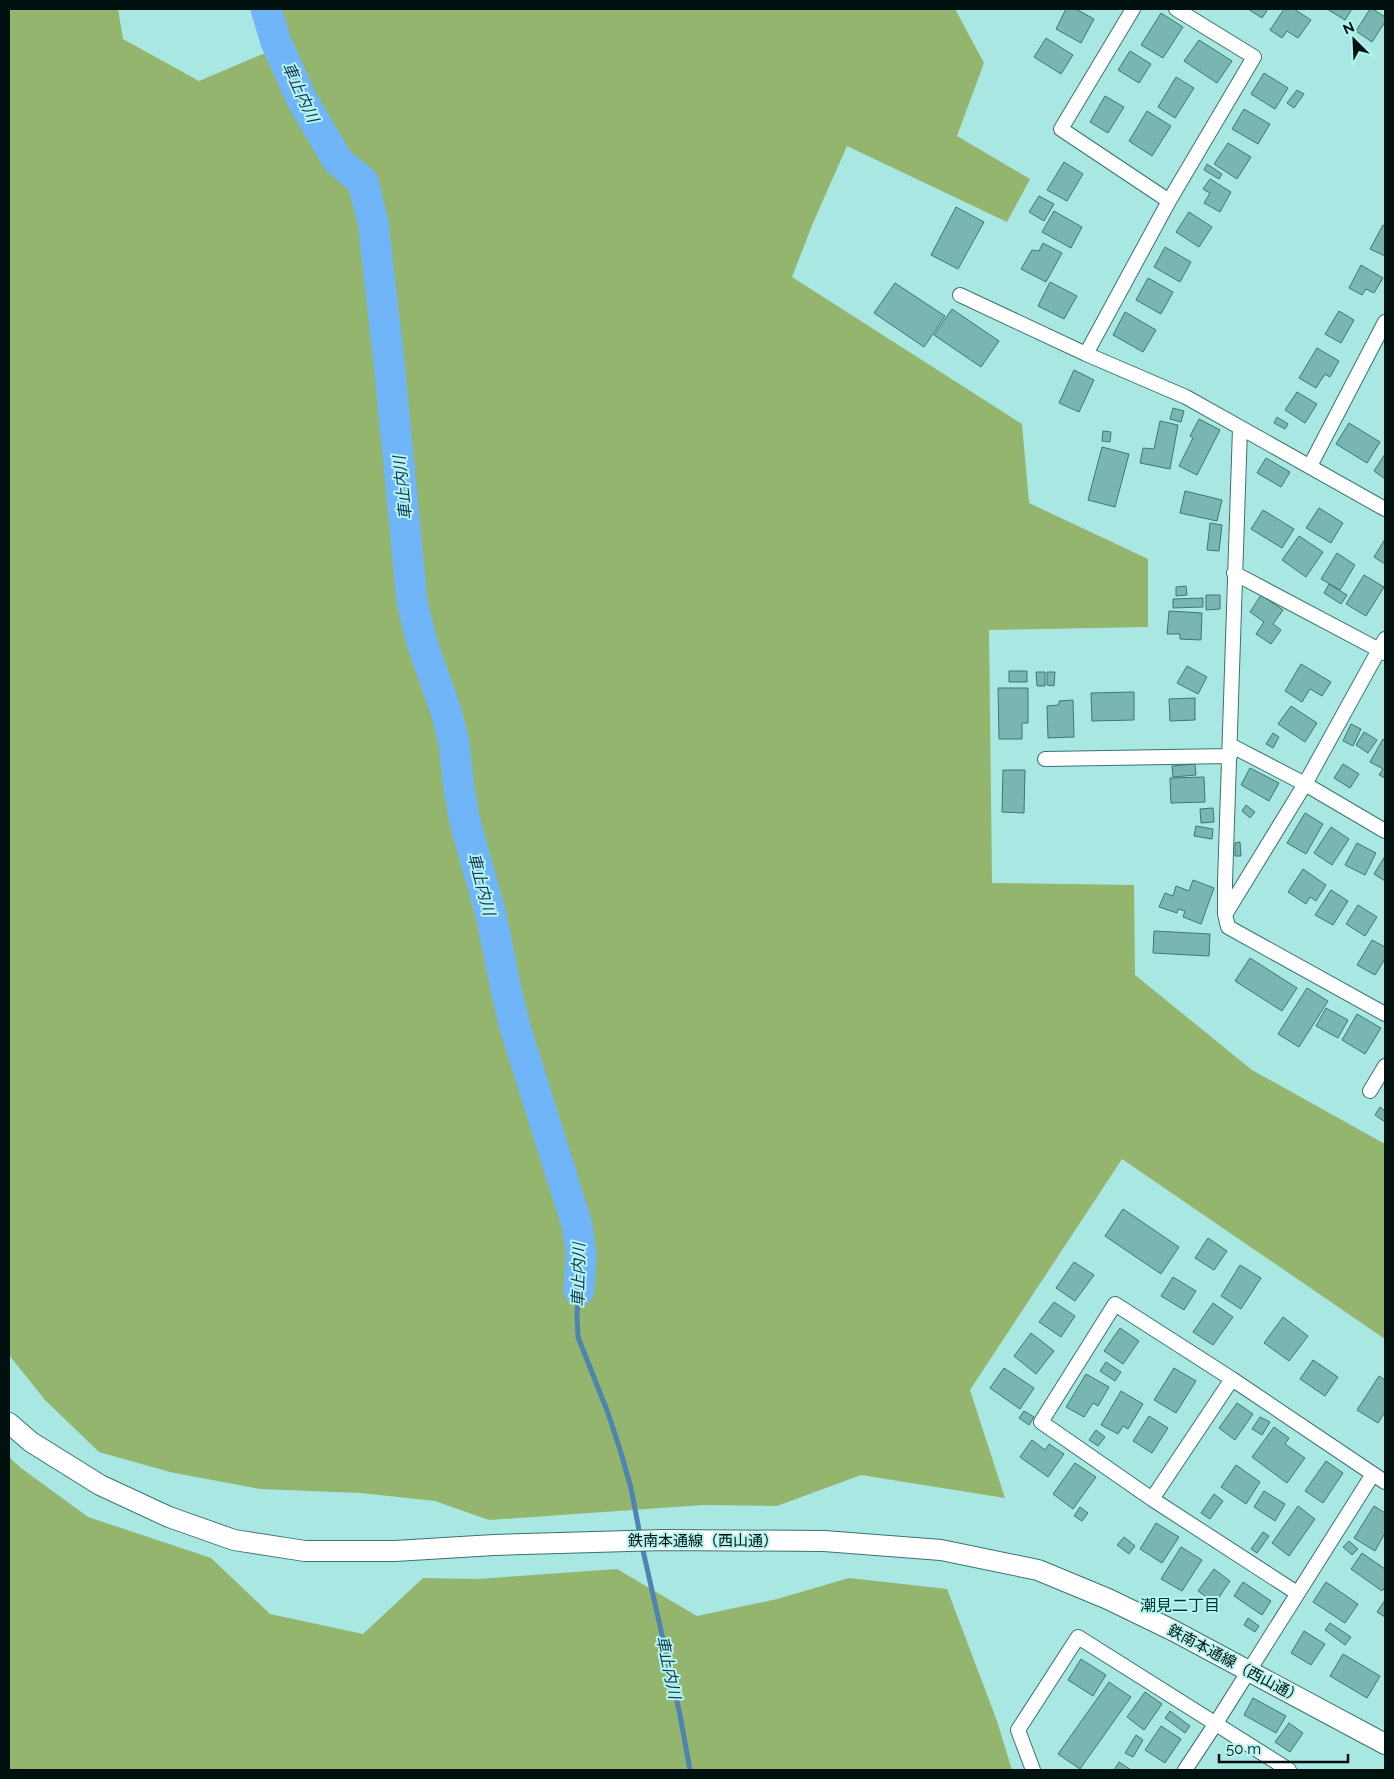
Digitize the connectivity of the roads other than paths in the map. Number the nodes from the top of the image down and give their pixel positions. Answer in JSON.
{"nodes":[{"id":1,"x":1133,"y":9,"type":"edge"},
{"id":2,"x":1176,"y":9,"type":"edge"},
{"id":3,"x":1169,"y":201,"type":"junction"},
{"id":4,"x":960,"y":295,"type":"dead end"},
{"id":5,"x":1385,"y":322,"type":"edge"},
{"id":6,"x":1086,"y":354,"type":"junction"},
{"id":7,"x":1240,"y":428,"type":"junction"},
{"id":8,"x":1310,"y":466,"type":"junction"},
{"id":9,"x":1385,"y":510,"type":"edge"},
{"id":10,"x":1234,"y":574,"type":"junction"},
{"id":11,"x":1383,"y":647,"type":"edge"},
{"id":12,"x":1230,"y":750,"type":"junction"},
{"id":13,"x":1045,"y":759,"type":"dead end"},
{"id":14,"x":1305,"y":784,"type":"junction"},
{"id":15,"x":1385,"y":831,"type":"edge"},
{"id":16,"x":1225,"y":914,"type":"junction"},
{"id":17,"x":1385,"y":1014,"type":"edge"},
{"id":18,"x":1385,"y":1066,"type":"edge"},
{"id":19,"x":1370,"y":1091,"type":"dead end"},
{"id":20,"x":1232,"y":1379,"type":"junction"},
{"id":21,"x":9,"y":1423,"type":"edge"},
{"id":22,"x":1379,"y":1478,"type":"edge"},
{"id":23,"x":1152,"y":1499,"type":"junction"},
{"id":24,"x":1297,"y":1593,"type":"junction"},
{"id":25,"x":1249,"y":1671,"type":"junction"},
{"id":26,"x":1216,"y":1723,"type":"junction"},
{"id":27,"x":1385,"y":1744,"type":"edge"},
{"id":28,"x":1033,"y":1770,"type":"edge"},
{"id":29,"x":1185,"y":1770,"type":"edge"},
{"id":30,"x":1289,"y":1770,"type":"edge"}],
"edges":[{"from":1,"to":3,"type":"street"},
{"from":2,"to":3,"type":"street"},
{"from":3,"to":6,"type":"street"},
{"from":4,"to":6,"type":"street"},
{"from":5,"to":8,"type":"street"},
{"from":6,"to":7,"type":"street"},
{"from":7,"to":8,"type":"street"},
{"from":7,"to":10,"type":"street"},
{"from":8,"to":9,"type":"street"},
{"from":10,"to":11,"type":"street"},
{"from":10,"to":12,"type":"street"},
{"from":11,"to":14,"type":"street"},
{"from":12,"to":13,"type":"street"},
{"from":12,"to":14,"type":"street"},
{"from":12,"to":16,"type":"street"},
{"from":14,"to":15,"type":"street"},
{"from":14,"to":16,"type":"street"},
{"from":16,"to":17,"type":"street"},
{"from":18,"to":19,"type":"street"},
{"from":20,"to":22,"type":"street"},
{"from":20,"to":23,"type":"street"},
{"from":20,"to":23,"type":"street"},
{"from":21,"to":25,"type":"street","name":"鉄南本通線（西山通）"},
{"from":22,"to":24,"type":"street"},
{"from":23,"to":24,"type":"street"},
{"from":24,"to":25,"type":"street"},
{"from":25,"to":26,"type":"street"},
{"from":25,"to":27,"type":"street","name":"鉄南本通線（西山通）"},
{"from":26,"to":28,"type":"street"},
{"from":26,"to":29,"type":"street"},
{"from":26,"to":30,"type":"street"}]}
